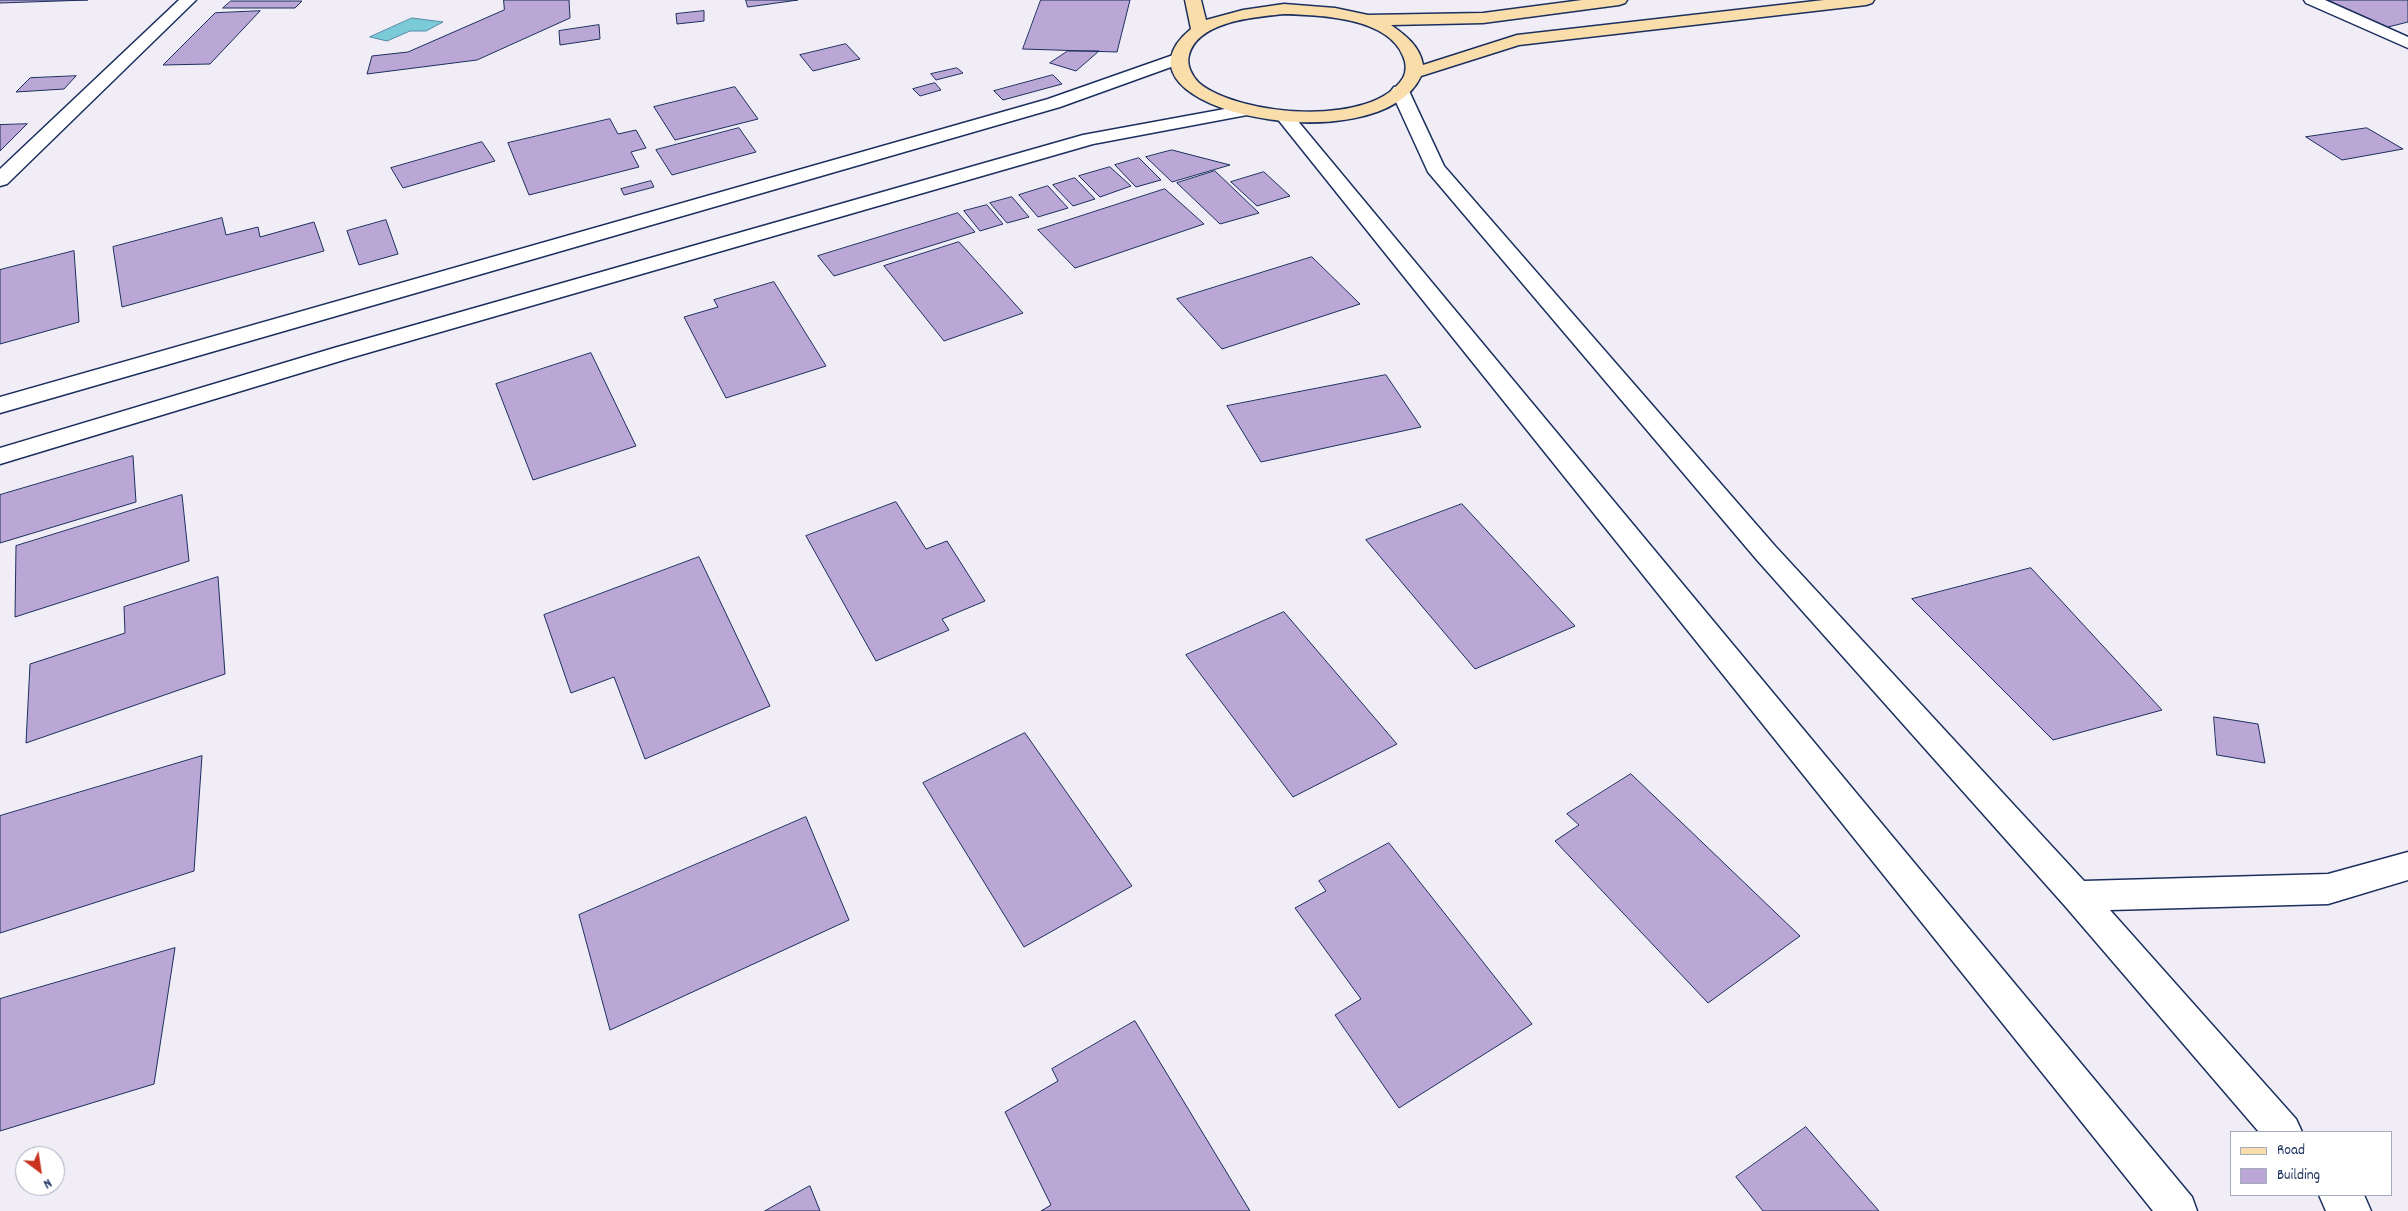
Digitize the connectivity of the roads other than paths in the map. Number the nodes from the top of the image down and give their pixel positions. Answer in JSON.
{"nodes":[{"id":1,"x":188,"y":0,"type":"edge"},
{"id":2,"x":1193,"y":0,"type":"edge"},
{"id":3,"x":1619,"y":0,"type":"edge"},
{"id":4,"x":1866,"y":0,"type":"edge"},
{"id":5,"x":2312,"y":0,"type":"edge"},
{"id":6,"x":1312,"y":5,"type":"edge"},
{"id":7,"x":1365,"y":20,"type":"junction"},
{"id":8,"x":1200,"y":30,"type":"junction"},
{"id":9,"x":2408,"y":43,"type":"edge"},
{"id":10,"x":1179,"y":58,"type":"junction"},
{"id":11,"x":1414,"y":73,"type":"junction"},
{"id":12,"x":1400,"y":91,"type":"junction"},
{"id":13,"x":1241,"y":111,"type":"junction"},
{"id":14,"x":1286,"y":118,"type":"junction"},
{"id":15,"x":0,"y":180,"type":"edge"},
{"id":16,"x":0,"y":405,"type":"edge"},
{"id":17,"x":0,"y":456,"type":"edge"},
{"id":18,"x":2408,"y":866,"type":"edge"},
{"id":19,"x":2077,"y":896,"type":"junction"},
{"id":20,"x":2282,"y":1131,"type":"edge"},
{"id":21,"x":2339,"y":1196,"type":"edge"},
{"id":22,"x":2178,"y":1211,"type":"edge"},
{"id":23,"x":2352,"y":1211,"type":"edge"}],
"edges":[{"from":1,"to":15,"type":"street"},
{"from":2,"to":8,"type":"main road"},
{"from":3,"to":7,"type":"main road"},
{"from":4,"to":11,"type":"main road"},
{"from":5,"to":9,"type":"street"},
{"from":6,"to":7,"type":"main road"},
{"from":6,"to":8,"type":"main road"},
{"from":7,"to":11,"type":"main road"},
{"from":8,"to":10,"type":"main road"},
{"from":10,"to":13,"type":"main road"},
{"from":10,"to":16,"type":"street"},
{"from":11,"to":12,"type":"main road"},
{"from":12,"to":14,"type":"main road"},
{"from":12,"to":19,"type":"street"},
{"from":13,"to":14,"type":"main road"},
{"from":13,"to":17,"type":"street"},
{"from":14,"to":22,"type":"street"},
{"from":18,"to":19,"type":"street"},
{"from":19,"to":20,"type":"street"},
{"from":21,"to":23,"type":"street"}]}
